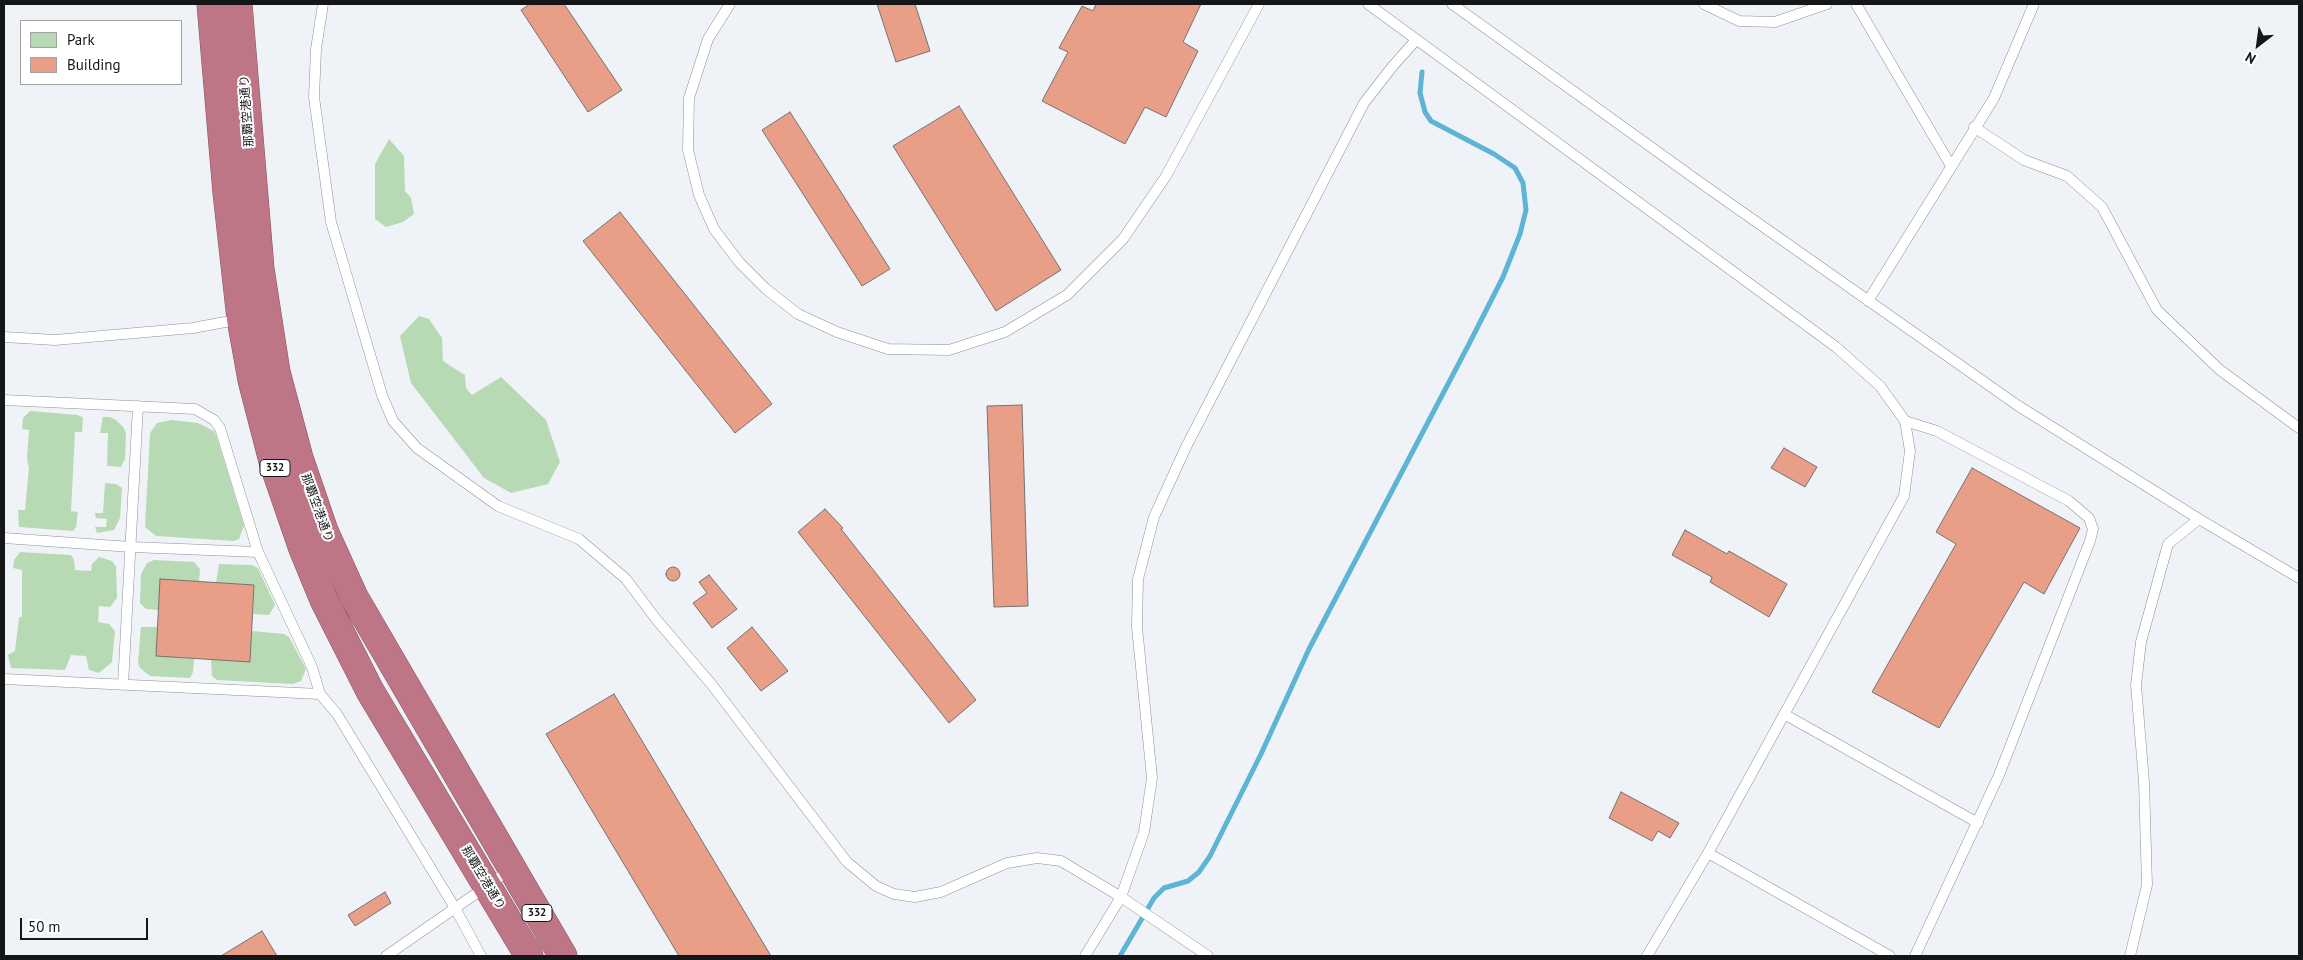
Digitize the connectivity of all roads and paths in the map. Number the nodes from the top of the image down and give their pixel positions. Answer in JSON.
{"nodes":[{"id":1,"x":211,"y":4,"type":"edge"},
{"id":2,"x":238,"y":4,"type":"edge"},
{"id":3,"x":323,"y":4,"type":"edge"},
{"id":4,"x":730,"y":4,"type":"edge"},
{"id":5,"x":1260,"y":4,"type":"edge"},
{"id":6,"x":1368,"y":4,"type":"edge"},
{"id":7,"x":1452,"y":4,"type":"edge"},
{"id":8,"x":1704,"y":4,"type":"edge"},
{"id":9,"x":1827,"y":4,"type":"edge"},
{"id":10,"x":1856,"y":4,"type":"edge"},
{"id":11,"x":2034,"y":4,"type":"edge"},
{"id":12,"x":1416,"y":40,"type":"junction"},
{"id":13,"x":1974,"y":127,"type":"junction"},
{"id":14,"x":1951,"y":166,"type":"junction"},
{"id":15,"x":1868,"y":300,"type":"junction"},
{"id":16,"x":241,"y":319,"type":"junction"},
{"id":17,"x":4,"y":337,"type":"edge"},
{"id":18,"x":4,"y":400,"type":"edge"},
{"id":19,"x":138,"y":406,"type":"junction"},
{"id":20,"x":1905,"y":421,"type":"junction"},
{"id":21,"x":2299,"y":428,"type":"edge"},
{"id":22,"x":2199,"y":519,"type":"junction"},
{"id":23,"x":4,"y":538,"type":"edge"},
{"id":24,"x":131,"y":547,"type":"junction"},
{"id":25,"x":258,"y":552,"type":"junction"},
{"id":26,"x":2299,"y":578,"type":"edge"},
{"id":27,"x":4,"y":679,"type":"edge"},
{"id":28,"x":123,"y":684,"type":"junction"},
{"id":29,"x":320,"y":694,"type":"junction"},
{"id":30,"x":1784,"y":714,"type":"junction"},
{"id":31,"x":1978,"y":823,"type":"junction"},
{"id":32,"x":1708,"y":853,"type":"junction"},
{"id":33,"x":511,"y":869,"type":"junction"},
{"id":34,"x":487,"y":885,"type":"junction"},
{"id":35,"x":1121,"y":897,"type":"junction"},
{"id":36,"x":455,"y":908,"type":"junction"},
{"id":37,"x":386,"y":956,"type":"edge"},
{"id":38,"x":481,"y":956,"type":"edge"},
{"id":39,"x":529,"y":956,"type":"edge"},
{"id":40,"x":563,"y":956,"type":"edge"},
{"id":41,"x":1085,"y":956,"type":"edge"},
{"id":42,"x":1208,"y":956,"type":"edge"},
{"id":43,"x":1647,"y":956,"type":"edge"},
{"id":44,"x":1890,"y":956,"type":"edge"},
{"id":45,"x":1915,"y":956,"type":"edge"},
{"id":46,"x":2130,"y":956,"type":"edge"}],
"edges":[{"from":1,"to":16,"type":"highway","name":"那覇空港通り","number":"332"},
{"from":2,"to":33,"type":"highway","name":"那覇空港通り","number":"332"},
{"from":3,"to":35,"type":"lane"},
{"from":4,"to":5,"type":"lane"},
{"from":6,"to":12,"type":"lane"},
{"from":7,"to":15,"type":"lane"},
{"from":8,"to":9,"type":"lane"},
{"from":10,"to":14,"type":"lane"},
{"from":11,"to":13,"type":"lane"},
{"from":12,"to":20,"type":"lane"},
{"from":12,"to":35,"type":"lane"},
{"from":13,"to":14,"type":"lane"},
{"from":13,"to":21,"type":"lane"},
{"from":14,"to":15,"type":"lane"},
{"from":15,"to":22,"type":"lane"},
{"from":16,"to":17,"type":"lane"},
{"from":16,"to":34,"type":"highway","name":"那覇空港通り","number":"332"},
{"from":18,"to":19,"type":"lane"},
{"from":19,"to":24,"type":"lane"},
{"from":19,"to":25,"type":"lane"},
{"from":20,"to":30,"type":"lane"},
{"from":20,"to":31,"type":"lane"},
{"from":22,"to":26,"type":"lane"},
{"from":22,"to":46,"type":"lane"},
{"from":23,"to":24,"type":"lane"},
{"from":24,"to":25,"type":"lane"},
{"from":24,"to":28,"type":"lane"},
{"from":25,"to":29,"type":"lane"},
{"from":27,"to":28,"type":"lane"},
{"from":28,"to":29,"type":"lane"},
{"from":29,"to":36,"type":"lane"},
{"from":30,"to":31,"type":"lane"},
{"from":30,"to":32,"type":"lane"},
{"from":31,"to":45,"type":"lane"},
{"from":32,"to":43,"type":"lane"},
{"from":32,"to":44,"type":"lane"},
{"from":33,"to":34,"type":"lane"},
{"from":33,"to":40,"type":"highway","name":"那覇空港通り","number":"332"},
{"from":34,"to":36,"type":"lane"},
{"from":34,"to":39,"type":"highway","name":"那覇空港通り","number":"332"},
{"from":35,"to":41,"type":"lane"},
{"from":35,"to":42,"type":"lane"},
{"from":36,"to":37,"type":"lane"},
{"from":36,"to":38,"type":"lane"}]}
